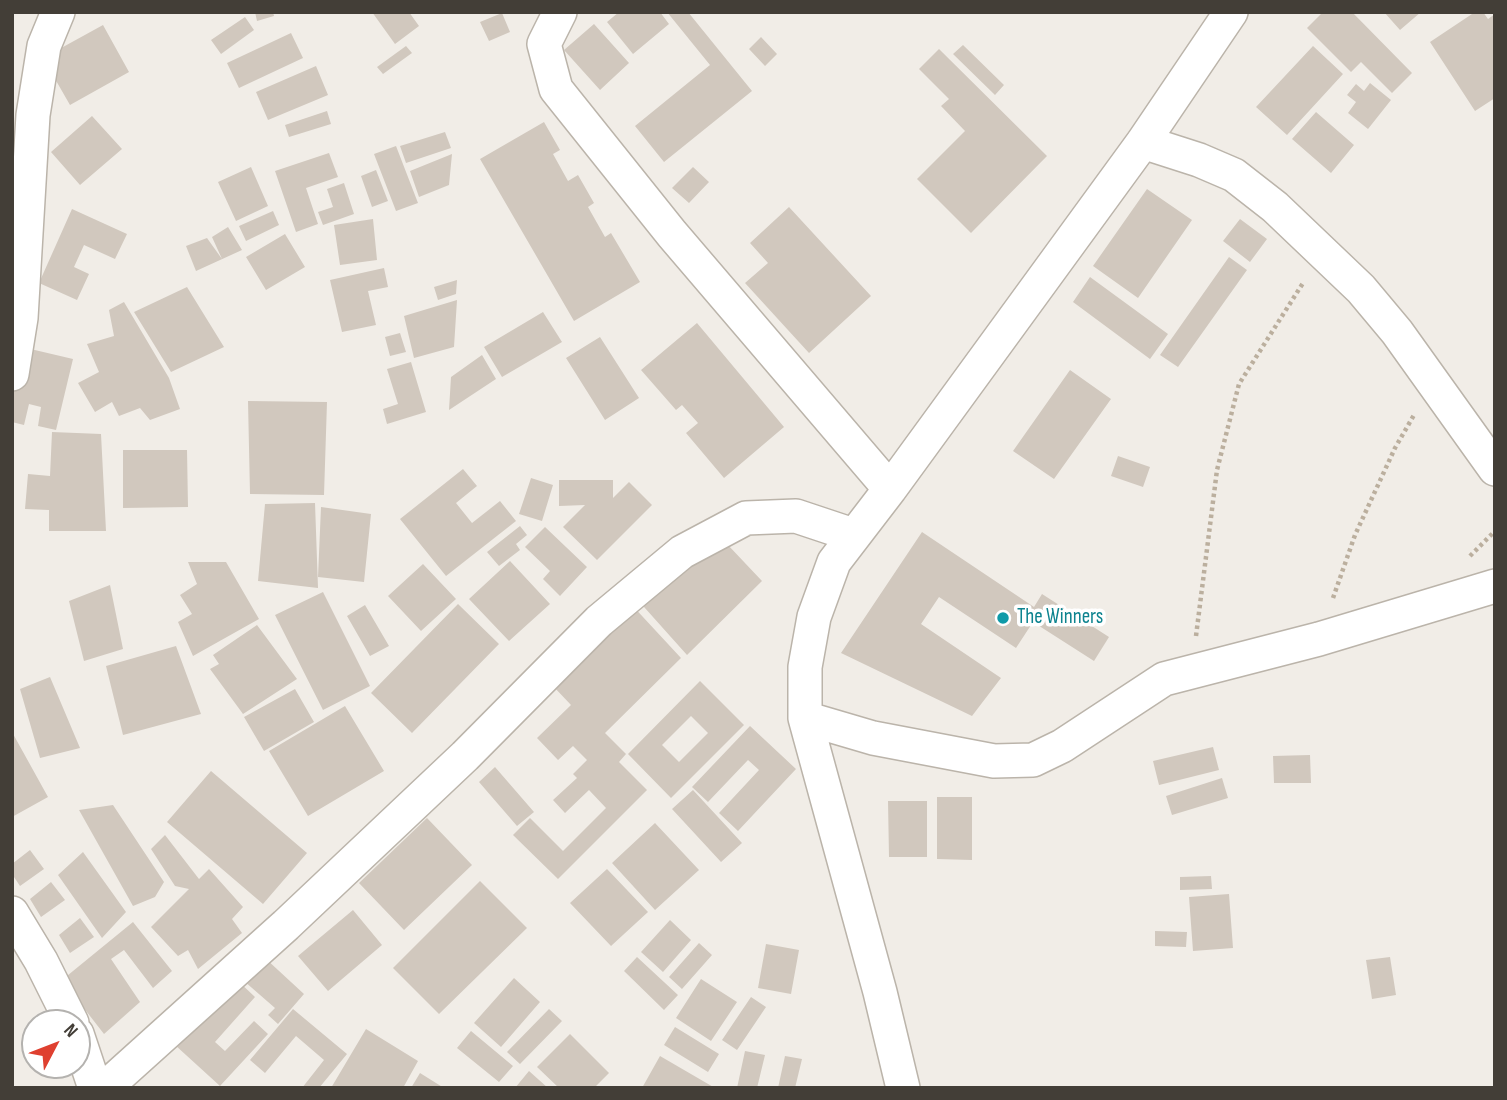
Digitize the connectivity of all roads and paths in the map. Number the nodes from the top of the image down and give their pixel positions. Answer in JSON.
{"nodes":[{"id":1,"x":58,"y":12,"type":"edge"},
{"id":2,"x":560,"y":12,"type":"edge"},
{"id":3,"x":1231,"y":12,"type":"edge"},
{"id":4,"x":1143,"y":142,"type":"junction"},
{"id":5,"x":1323,"y":252,"type":"junction"},
{"id":6,"x":12,"y":374,"type":"edge"},
{"id":7,"x":1433,"y":381,"type":"junction"},
{"id":8,"x":1495,"y":469,"type":"edge"},
{"id":9,"x":890,"y":489,"type":"junction"},
{"id":10,"x":853,"y":535,"type":"junction"},
{"id":11,"x":1495,"y":586,"type":"edge"},
{"id":12,"x":1319,"y":639,"type":"junction"},
{"id":13,"x":1192,"y":672,"type":"junction"},
{"id":14,"x":805,"y":718,"type":"junction"},
{"id":15,"x":12,"y":913,"type":"edge"},
{"id":16,"x":65,"y":1009,"type":"edge"},
{"id":17,"x":105,"y":1088,"type":"edge"},
{"id":18,"x":904,"y":1088,"type":"edge"}],
"edges":[{"from":1,"to":6,"type":"street"},
{"from":2,"to":9,"type":"street"},
{"from":3,"to":4,"type":"street"},
{"from":4,"to":5,"type":"street"},
{"from":4,"to":9,"type":"street"},
{"from":5,"to":7,"type":"street"},
{"from":5,"to":13,"type":"path"},
{"from":7,"to":8,"type":"street"},
{"from":7,"to":12,"type":"path"},
{"from":9,"to":10,"type":"street"},
{"from":10,"to":14,"type":"street"},
{"from":10,"to":17,"type":"street"},
{"from":11,"to":12,"type":"street"},
{"from":12,"to":13,"type":"street"},
{"from":13,"to":14,"type":"street"},
{"from":14,"to":18,"type":"street"},
{"from":15,"to":16,"type":"street"}]}
